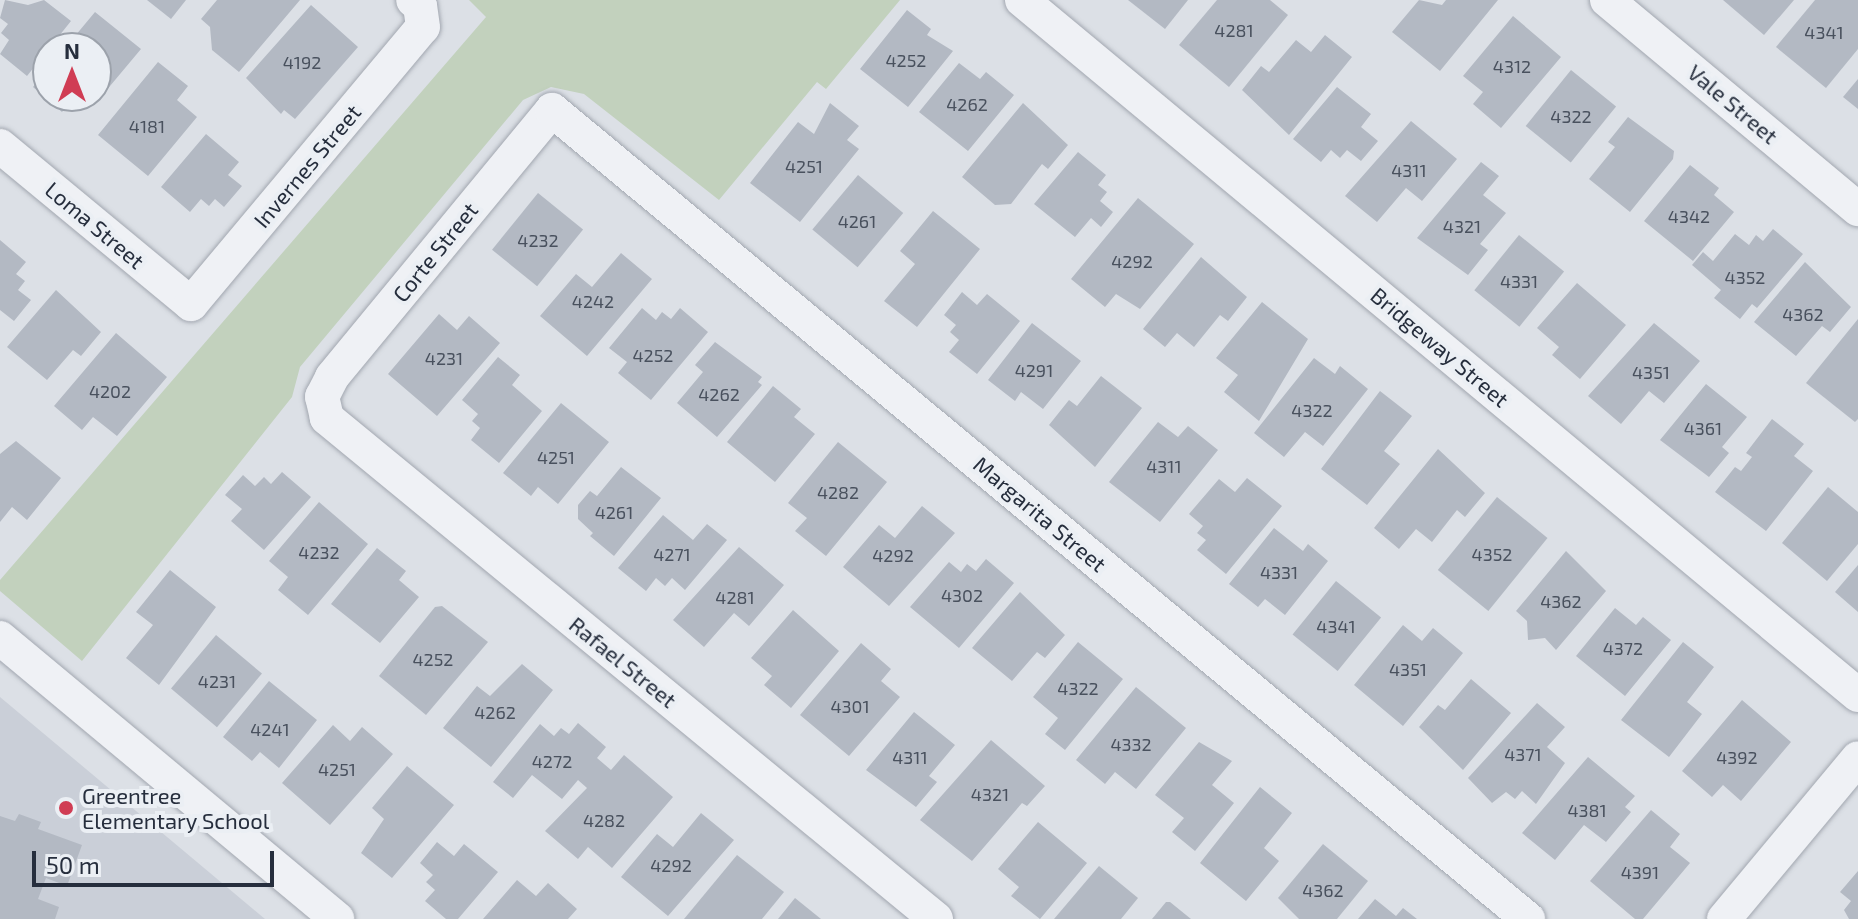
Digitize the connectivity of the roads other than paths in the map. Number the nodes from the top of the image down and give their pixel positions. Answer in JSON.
{"nodes":[{"id":1,"x":1022,"y":0,"type":"edge"},
{"id":2,"x":1607,"y":0,"type":"edge"},
{"id":3,"x":418,"y":14,"type":"edge"},
{"id":4,"x":552,"y":110,"type":"joint"},
{"id":5,"x":0,"y":146,"type":"edge"},
{"id":6,"x":1858,"y":209,"type":"edge"},
{"id":7,"x":191,"y":304,"type":"joint"},
{"id":8,"x":322,"y":397,"type":"joint"},
{"id":9,"x":0,"y":638,"type":"edge"},
{"id":10,"x":1858,"y":695,"type":"edge"},
{"id":11,"x":1858,"y":758,"type":"edge"},
{"id":12,"x":1730,"y":917,"type":"edge"},
{"id":13,"x":337,"y":919,"type":"edge"},
{"id":14,"x":936,"y":919,"type":"edge"},
{"id":15,"x":1528,"y":919,"type":"edge"}],
"edges":[{"from":1,"to":10,"type":"street","name":"Bridgeway Street"},
{"from":2,"to":6,"type":"street","name":"Vale Street"},
{"from":3,"to":7,"type":"street","name":"Invernes Street"},
{"from":4,"to":8,"type":"street","name":"Corte Street"},
{"from":4,"to":15,"type":"street","name":"Margarita Street"},
{"from":5,"to":7,"type":"street","name":"Loma Street"},
{"from":8,"to":14,"type":"street","name":"Rafael Street"},
{"from":9,"to":13,"type":"street"},
{"from":11,"to":12,"type":"street"}]}
